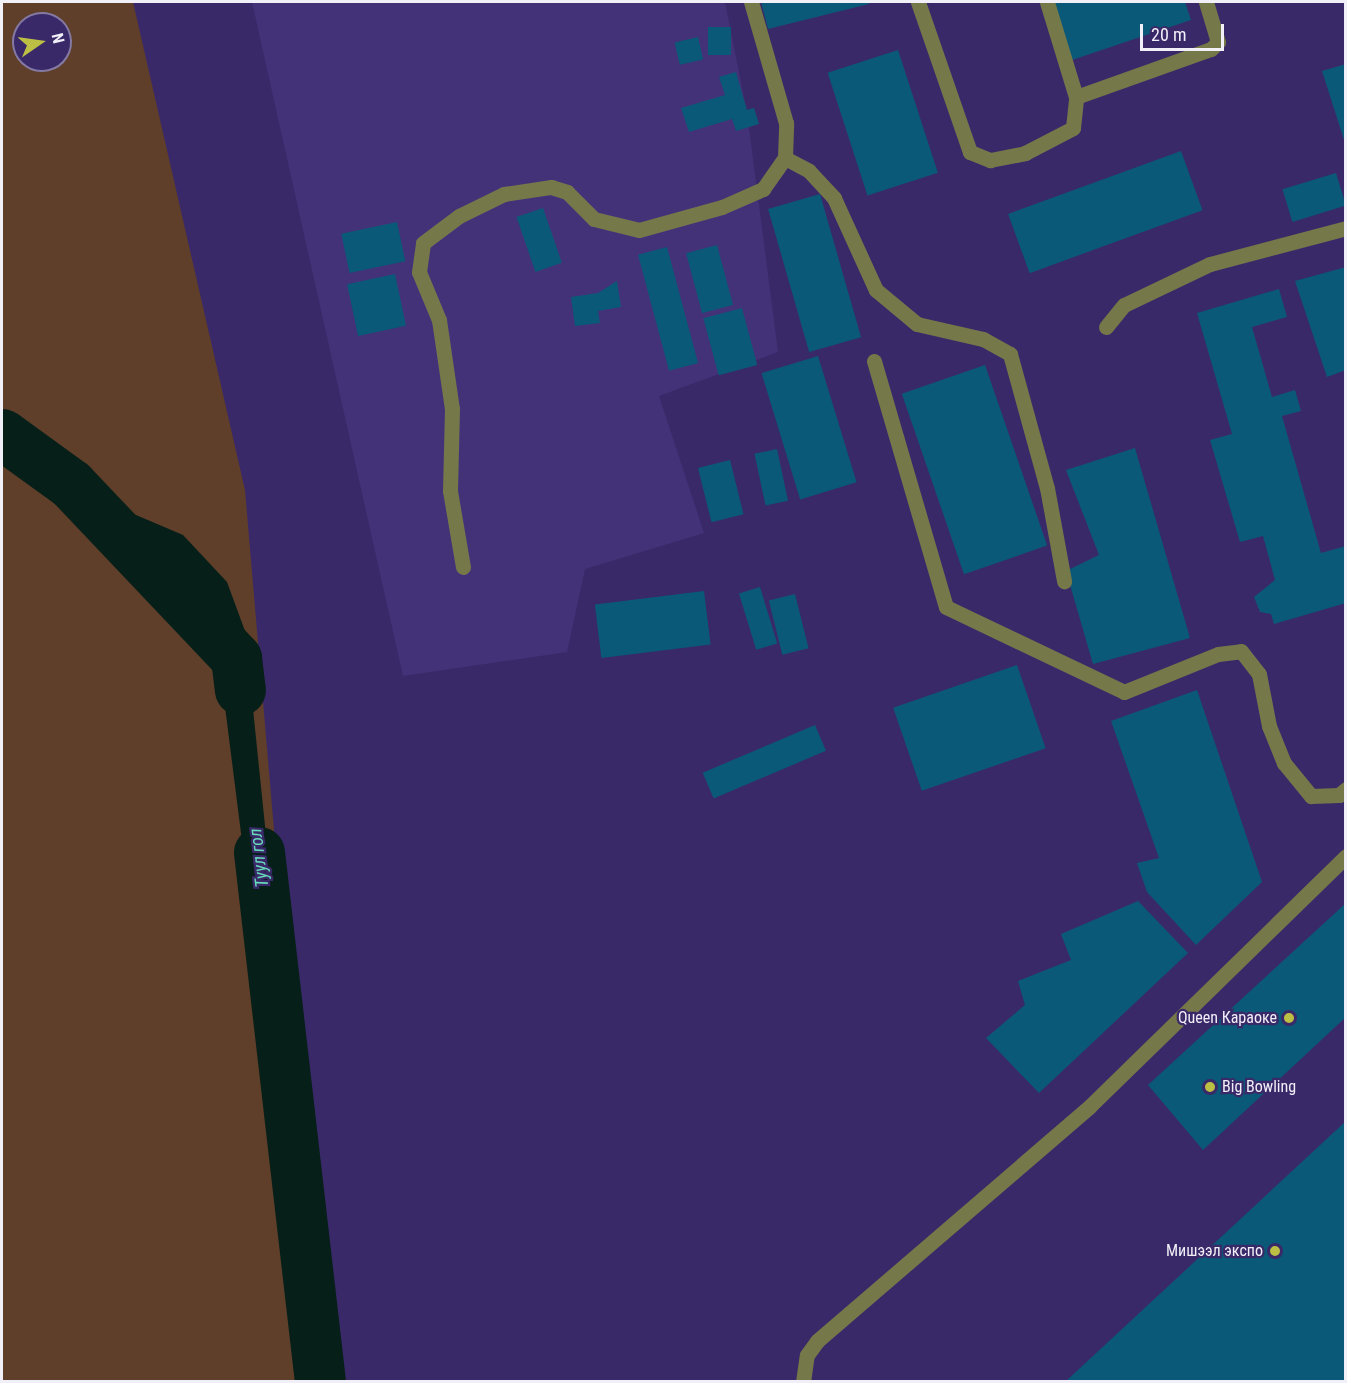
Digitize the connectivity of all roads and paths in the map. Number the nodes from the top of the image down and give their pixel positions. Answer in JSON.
{"nodes":[{"id":1,"x":751,"y":2,"type":"edge"},
{"id":2,"x":918,"y":2,"type":"edge"},
{"id":3,"x":1047,"y":2,"type":"edge"},
{"id":4,"x":1206,"y":2,"type":"edge"},
{"id":5,"x":1076,"y":97,"type":"junction"},
{"id":6,"x":785,"y":158,"type":"junction"},
{"id":7,"x":1346,"y":228,"type":"edge"},
{"id":8,"x":1106,"y":327,"type":"dead end"},
{"id":9,"x":874,"y":361,"type":"dead end"},
{"id":10,"x":463,"y":567,"type":"dead end"},
{"id":11,"x":1064,"y":581,"type":"dead end"},
{"id":12,"x":1346,"y":789,"type":"edge"},
{"id":13,"x":1346,"y":856,"type":"edge"},
{"id":14,"x":804,"y":1381,"type":"edge"}],
"edges":[{"from":1,"to":6,"type":"street"},
{"from":2,"to":5,"type":"street"},
{"from":3,"to":5,"type":"street"},
{"from":4,"to":5,"type":"street"},
{"from":6,"to":10,"type":"street"},
{"from":6,"to":11,"type":"street"},
{"from":7,"to":8,"type":"street"},
{"from":9,"to":12,"type":"street"},
{"from":13,"to":14,"type":"street"}]}
